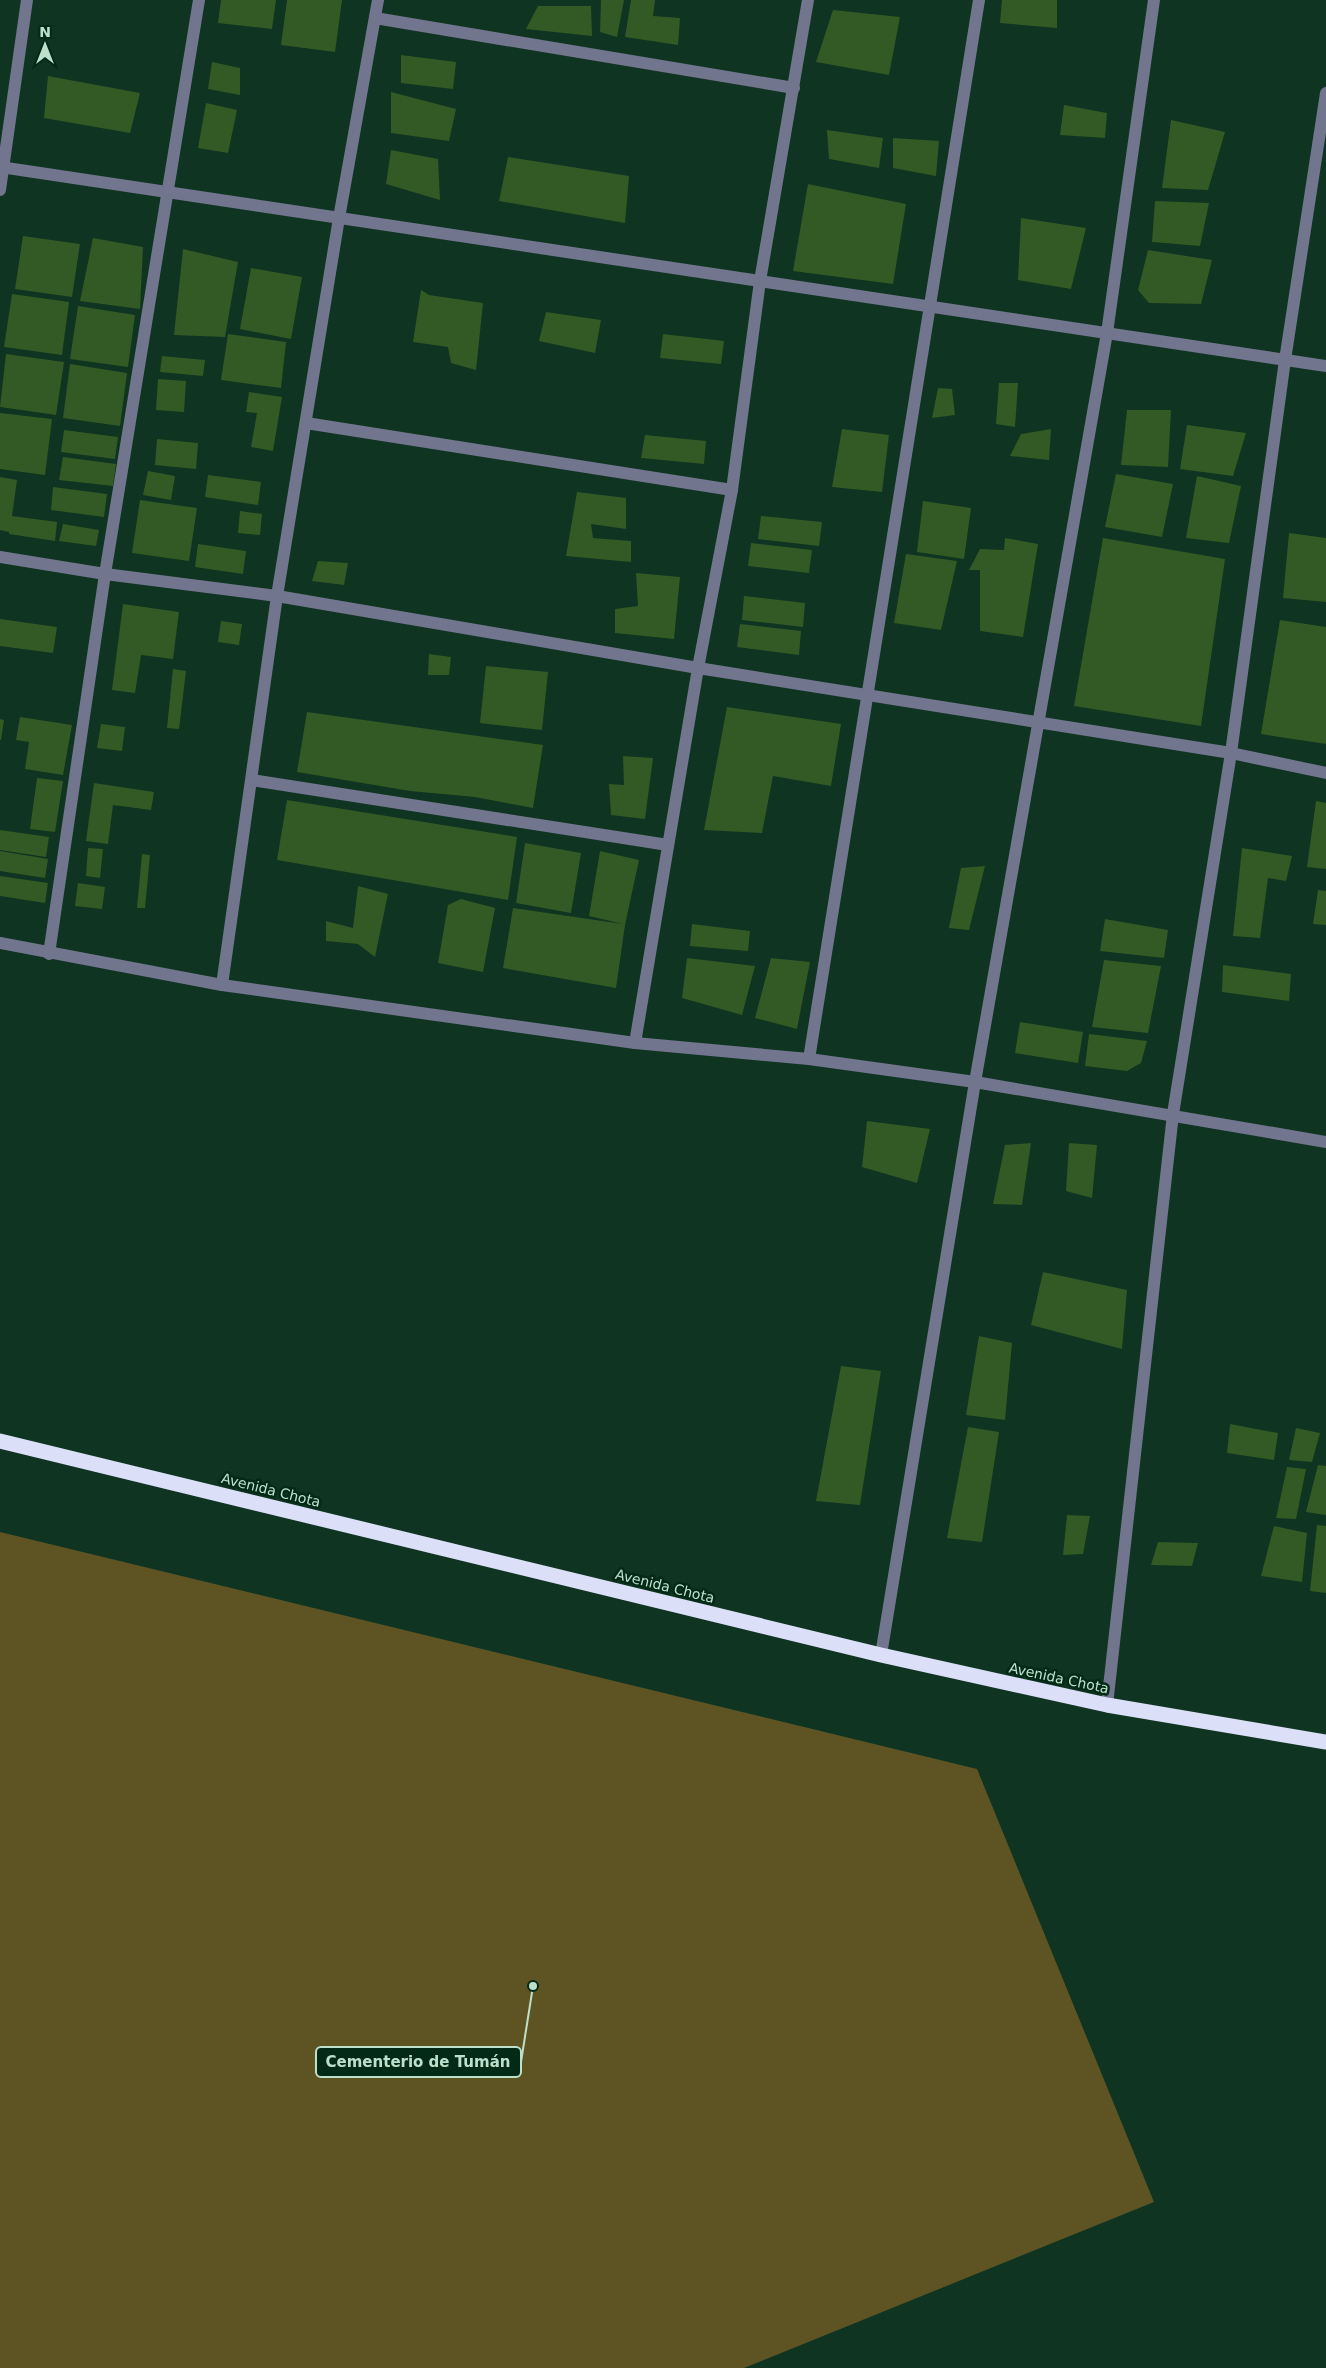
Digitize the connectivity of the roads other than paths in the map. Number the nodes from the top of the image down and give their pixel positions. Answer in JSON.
{"nodes":[{"id":1,"x":27,"y":0,"type":"edge"},
{"id":2,"x":199,"y":0,"type":"edge"},
{"id":3,"x":378,"y":0,"type":"edge"},
{"id":4,"x":808,"y":0,"type":"edge"},
{"id":5,"x":979,"y":0,"type":"edge"},
{"id":6,"x":1154,"y":0,"type":"edge"},
{"id":7,"x":375,"y":18,"type":"junction"},
{"id":8,"x":794,"y":88,"type":"junction"},
{"id":9,"x":1326,"y":93,"type":"edge"},
{"id":10,"x":2,"y":167,"type":"edge"},
{"id":11,"x":0,"y":190,"type":"edge"},
{"id":12,"x":168,"y":192,"type":"junction"},
{"id":13,"x":339,"y":218,"type":"junction"},
{"id":14,"x":760,"y":281,"type":"junction"},
{"id":15,"x":928,"y":306,"type":"junction"},
{"id":16,"x":1107,"y":333,"type":"junction"},
{"id":17,"x":1285,"y":360,"type":"junction"},
{"id":18,"x":1326,"y":366,"type":"edge"},
{"id":19,"x":306,"y":422,"type":"junction"},
{"id":20,"x":732,"y":490,"type":"junction"},
{"id":21,"x":0,"y":557,"type":"edge"},
{"id":22,"x":105,"y":574,"type":"junction"},
{"id":23,"x":278,"y":596,"type":"junction"},
{"id":24,"x":698,"y":668,"type":"junction"},
{"id":25,"x":867,"y":694,"type":"junction"},
{"id":26,"x":1040,"y":722,"type":"junction"},
{"id":27,"x":1231,"y":753,"type":"junction"},
{"id":28,"x":1326,"y":773,"type":"edge"},
{"id":29,"x":252,"y":780,"type":"junction"},
{"id":30,"x":668,"y":845,"type":"junction"},
{"id":31,"x":0,"y":943,"type":"edge"},
{"id":32,"x":49,"y":954,"type":"junction"},
{"id":33,"x":222,"y":985,"type":"junction"},
{"id":34,"x":635,"y":1043,"type":"junction"},
{"id":35,"x":809,"y":1059,"type":"junction"},
{"id":36,"x":975,"y":1082,"type":"junction"},
{"id":37,"x":1173,"y":1114,"type":"junction"},
{"id":38,"x":1326,"y":1142,"type":"edge"},
{"id":39,"x":0,"y":1441,"type":"edge"},
{"id":40,"x":881,"y":1655,"type":"junction"},
{"id":41,"x":1106,"y":1705,"type":"junction"},
{"id":42,"x":1326,"y":1742,"type":"edge"}],
"edges":[{"from":1,"to":10,"type":"street"},
{"from":2,"to":12,"type":"street"},
{"from":3,"to":7,"type":"street"},
{"from":4,"to":8,"type":"street"},
{"from":5,"to":15,"type":"street"},
{"from":6,"to":16,"type":"street"},
{"from":7,"to":8,"type":"street"},
{"from":7,"to":13,"type":"street"},
{"from":8,"to":14,"type":"street"},
{"from":9,"to":17,"type":"street"},
{"from":10,"to":11,"type":"street"},
{"from":10,"to":12,"type":"street"},
{"from":12,"to":13,"type":"street"},
{"from":12,"to":22,"type":"street"},
{"from":13,"to":14,"type":"street"},
{"from":13,"to":19,"type":"street"},
{"from":14,"to":15,"type":"street"},
{"from":14,"to":20,"type":"street"},
{"from":15,"to":16,"type":"street"},
{"from":15,"to":25,"type":"street"},
{"from":16,"to":17,"type":"street"},
{"from":16,"to":26,"type":"street"},
{"from":17,"to":18,"type":"street"},
{"from":17,"to":27,"type":"street"},
{"from":19,"to":20,"type":"street"},
{"from":19,"to":23,"type":"street"},
{"from":20,"to":24,"type":"street"},
{"from":21,"to":22,"type":"street"},
{"from":22,"to":23,"type":"street"},
{"from":22,"to":32,"type":"street"},
{"from":23,"to":24,"type":"street"},
{"from":23,"to":29,"type":"street"},
{"from":24,"to":25,"type":"street"},
{"from":24,"to":30,"type":"street"},
{"from":25,"to":26,"type":"street"},
{"from":25,"to":35,"type":"street"},
{"from":26,"to":27,"type":"street"},
{"from":26,"to":36,"type":"street"},
{"from":27,"to":28,"type":"street"},
{"from":27,"to":37,"type":"street"},
{"from":29,"to":30,"type":"street"},
{"from":29,"to":33,"type":"street"},
{"from":30,"to":34,"type":"street"},
{"from":31,"to":32,"type":"street"},
{"from":32,"to":33,"type":"street"},
{"from":33,"to":34,"type":"street"},
{"from":34,"to":35,"type":"street"},
{"from":35,"to":36,"type":"street"},
{"from":36,"to":37,"type":"street"},
{"from":36,"to":40,"type":"street"},
{"from":37,"to":38,"type":"street"},
{"from":37,"to":41,"type":"street"},
{"from":39,"to":40,"type":"highway","name":"Avenida Chota"},
{"from":40,"to":41,"type":"highway","name":"Avenida Chota"},
{"from":41,"to":42,"type":"highway","name":"Avenida Chota"}]}
